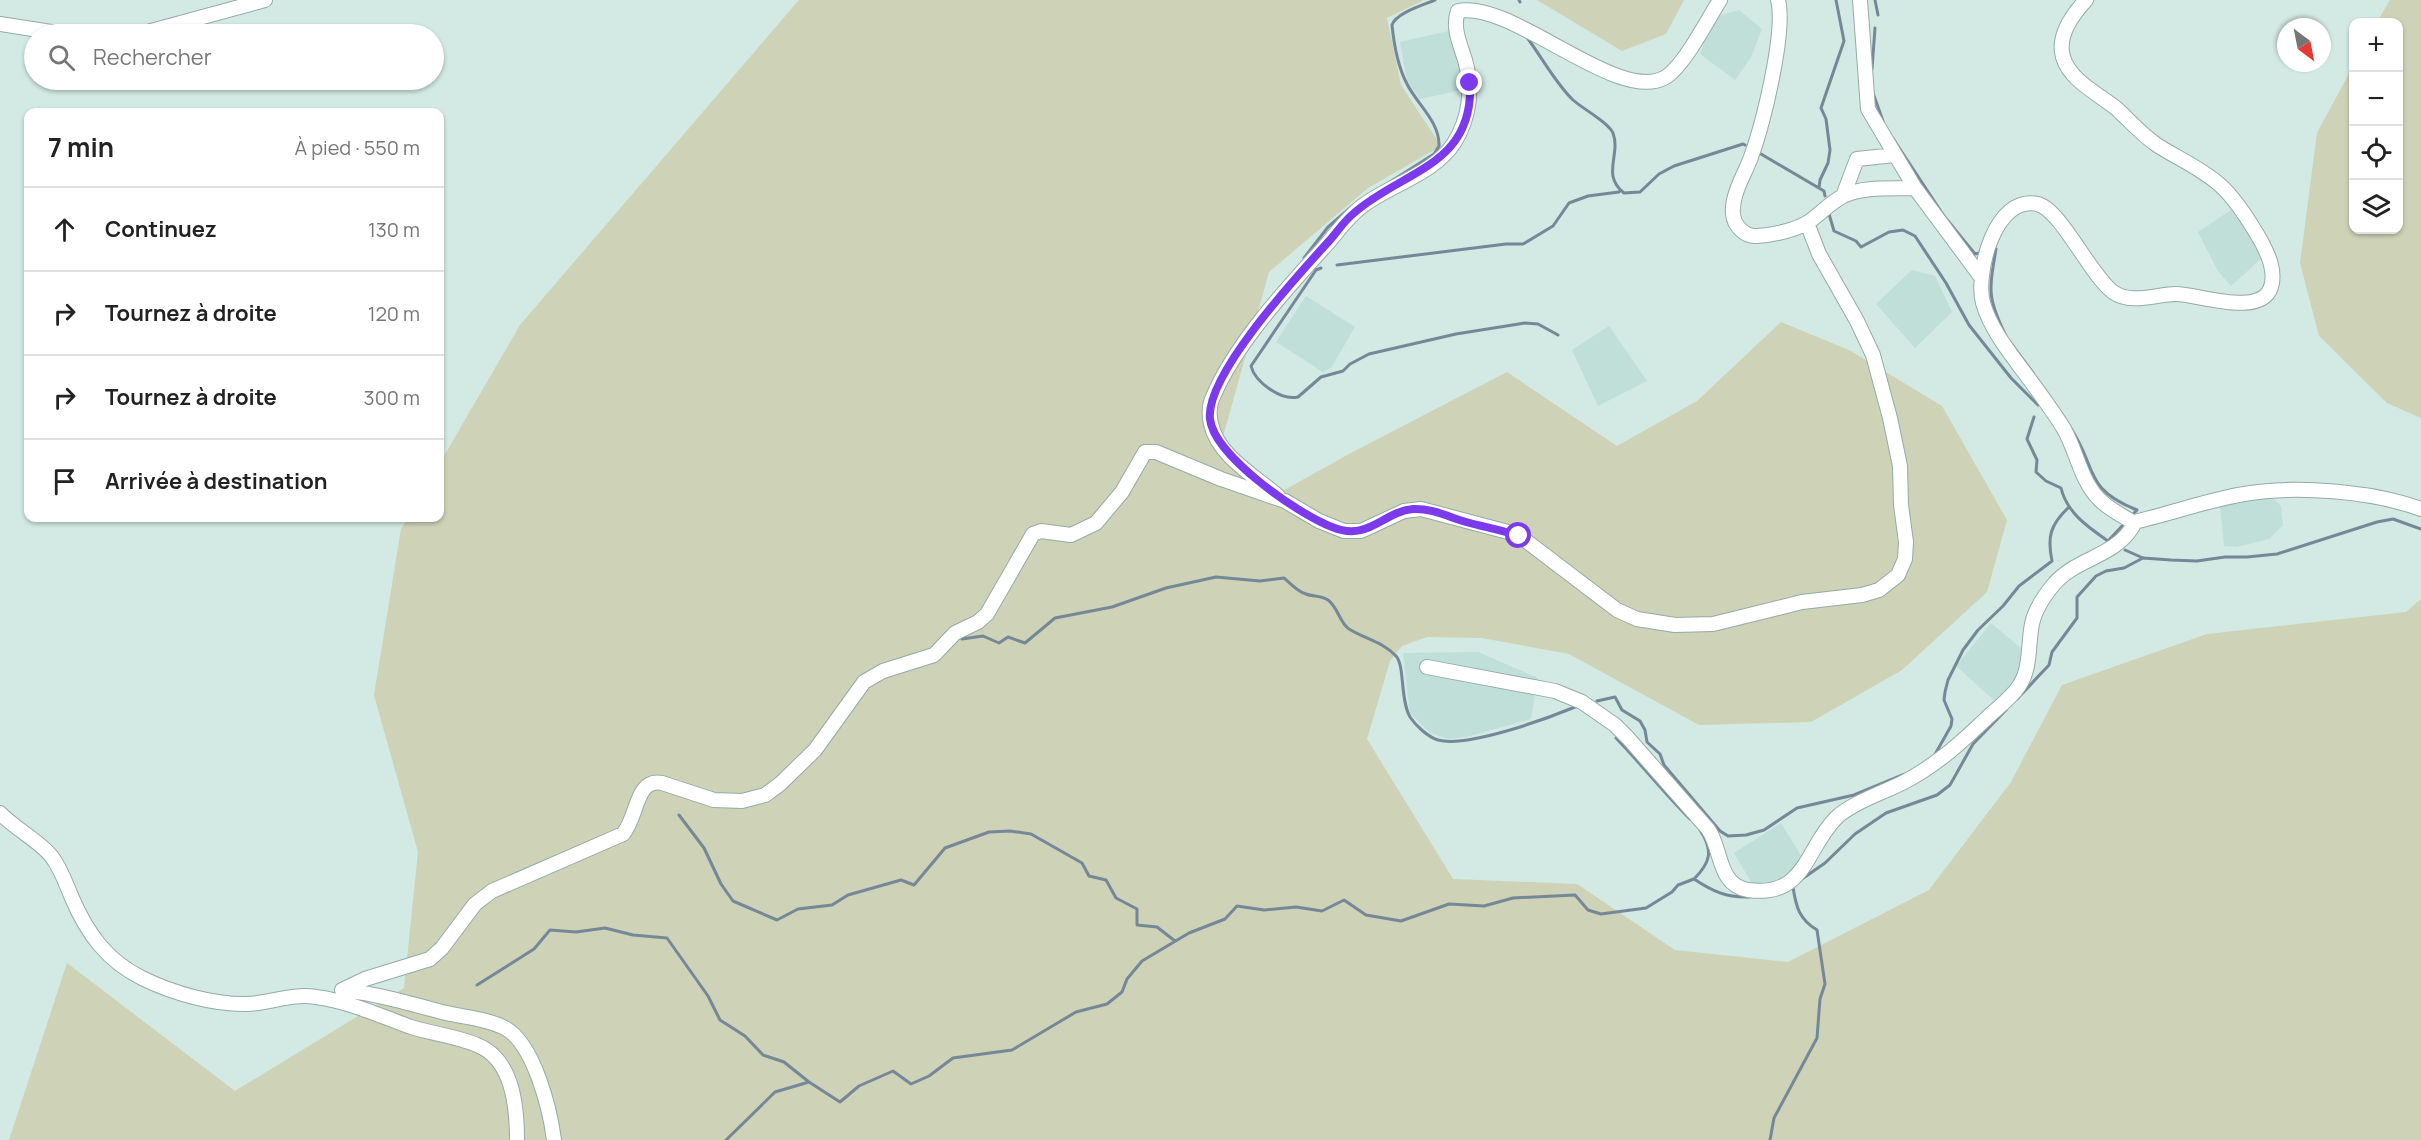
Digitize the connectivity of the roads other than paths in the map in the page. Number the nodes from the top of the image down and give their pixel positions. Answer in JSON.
{"nodes":[{"id":1,"x":265,"y":0,"type":"edge"},
{"id":2,"x":1720,"y":0,"type":"edge"},
{"id":3,"x":1778,"y":0,"type":"edge"},
{"id":4,"x":1860,"y":0,"type":"edge"},
{"id":5,"x":2086,"y":0,"type":"edge"},
{"id":6,"x":0,"y":24,"type":"edge"},
{"id":7,"x":177,"y":24,"type":"edge"},
{"id":8,"x":24,"y":28,"type":"edge"},
{"id":9,"x":1895,"y":155,"type":"junction"},
{"id":10,"x":1915,"y":188,"type":"junction"},
{"id":11,"x":1843,"y":196,"type":"junction"},
{"id":12,"x":1807,"y":223,"type":"junction"},
{"id":13,"x":1981,"y":277,"type":"junction"},
{"id":14,"x":1285,"y":501,"type":"junction"},
{"id":15,"x":2421,"y":509,"type":"edge"},
{"id":16,"x":2134,"y":523,"type":"junction"},
{"id":17,"x":1427,"y":667,"type":"dead end"},
{"id":18,"x":0,"y":813,"type":"edge"},
{"id":19,"x":342,"y":990,"type":"junction"},
{"id":20,"x":314,"y":996,"type":"junction"},
{"id":21,"x":517,"y":1140,"type":"edge"},
{"id":22,"x":554,"y":1140,"type":"edge"}],
"edges":[{"from":1,"to":7,"type":"street"},
{"from":2,"to":14,"type":"street"},
{"from":3,"to":12,"type":"street"},
{"from":4,"to":9,"type":"street"},
{"from":5,"to":13,"type":"street"},
{"from":6,"to":8,"type":"street"},
{"from":9,"to":10,"type":"street"},
{"from":9,"to":11,"type":"street"},
{"from":10,"to":11,"type":"street"},
{"from":10,"to":13,"type":"street"},
{"from":11,"to":12,"type":"street"},
{"from":12,"to":14,"type":"street"},
{"from":13,"to":16,"type":"street"},
{"from":14,"to":19,"type":"street"},
{"from":15,"to":16,"type":"street"},
{"from":16,"to":17,"type":"street"},
{"from":18,"to":20,"type":"street"},
{"from":19,"to":20,"type":"street"},
{"from":19,"to":22,"type":"street"},
{"from":20,"to":21,"type":"street"}]}
